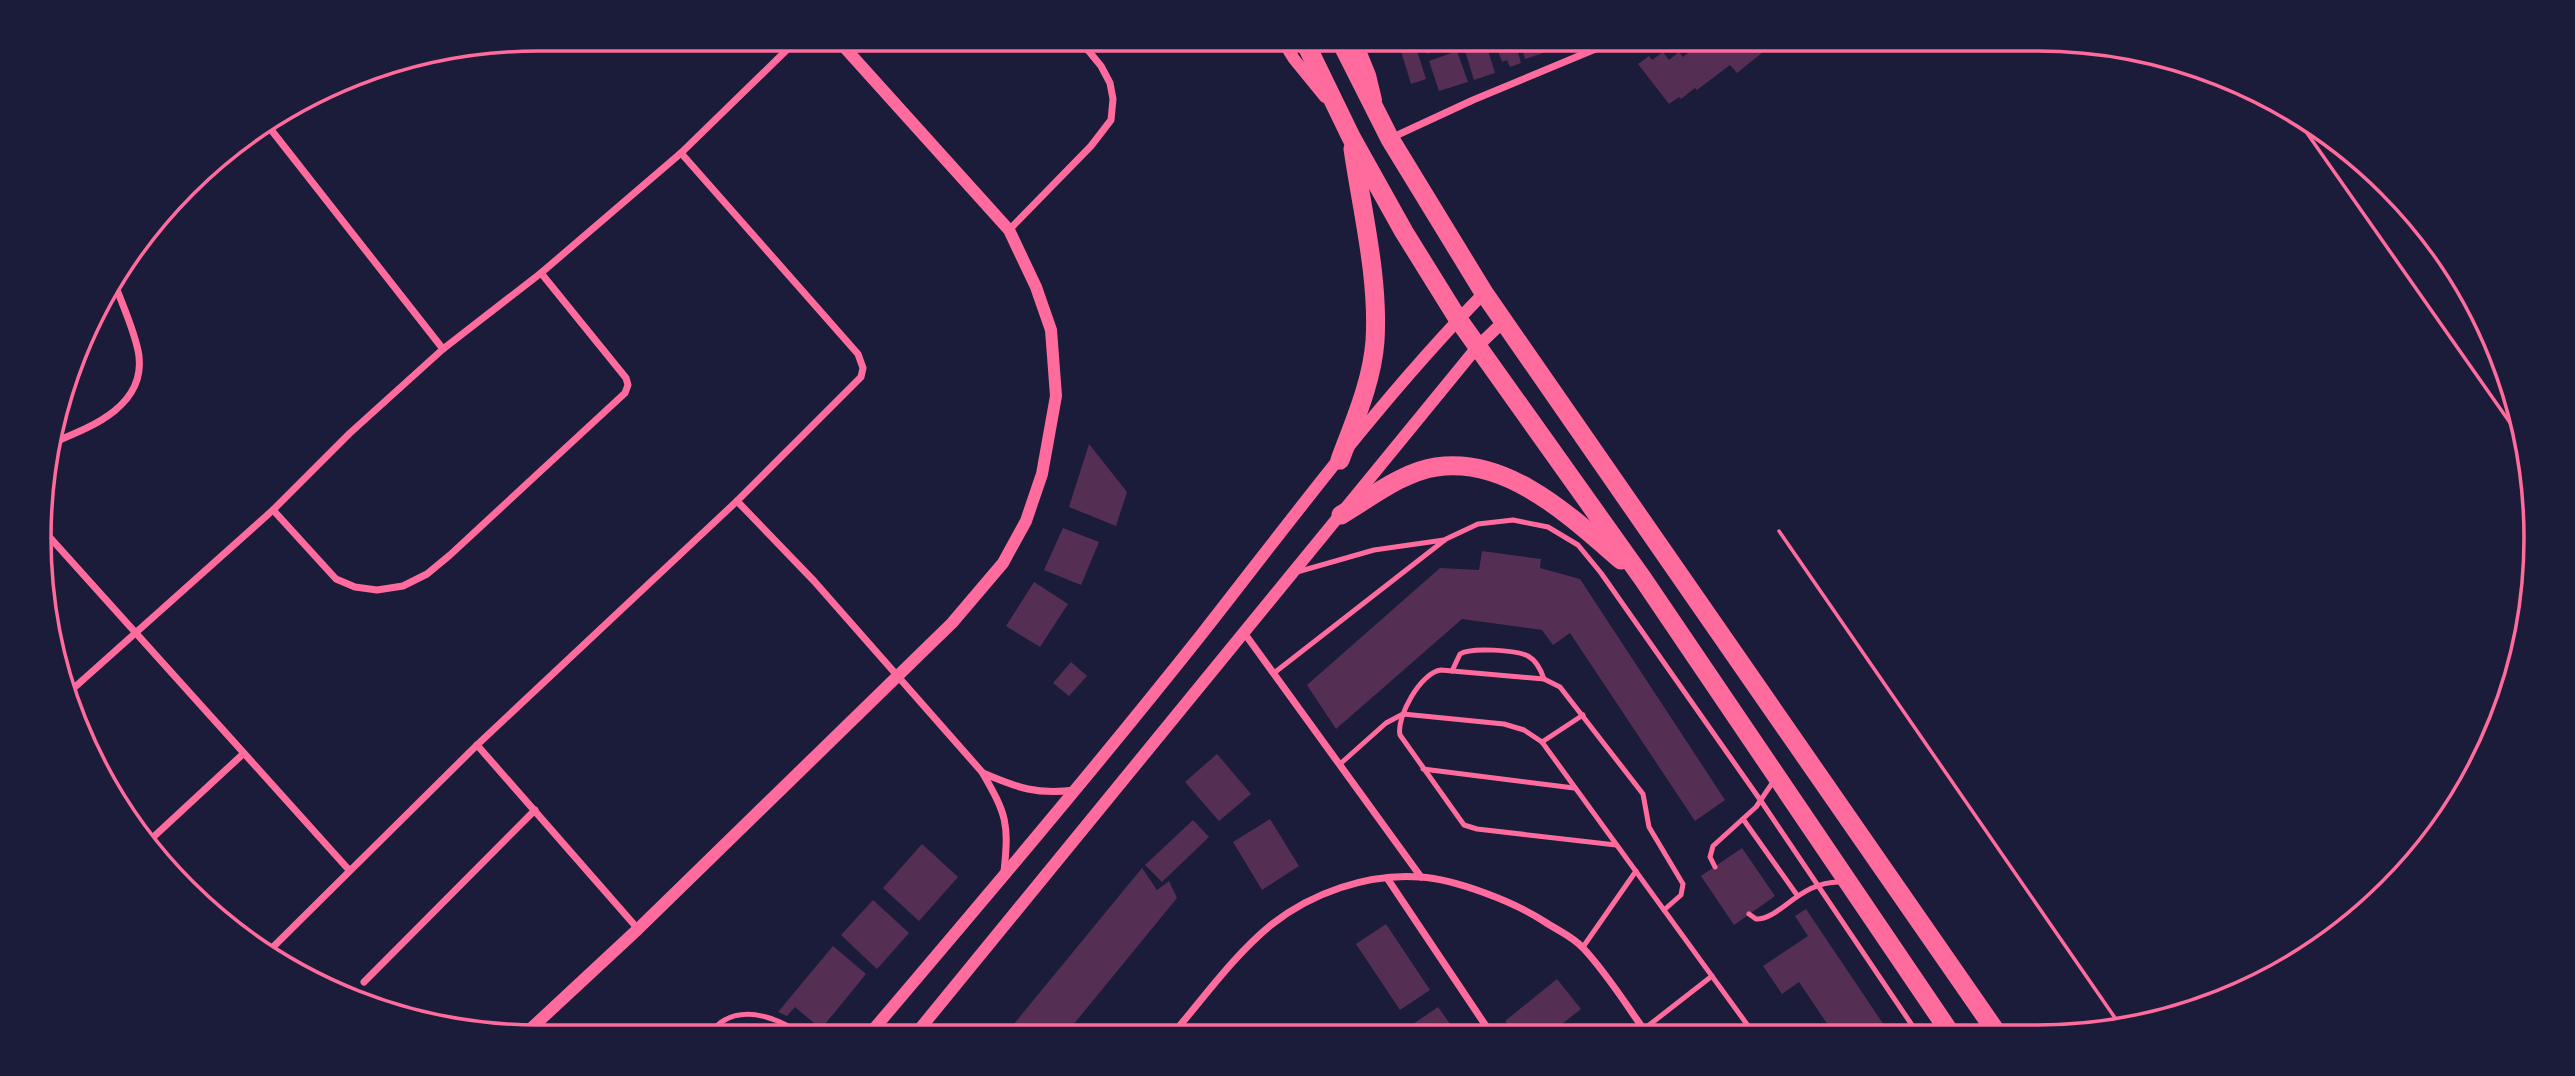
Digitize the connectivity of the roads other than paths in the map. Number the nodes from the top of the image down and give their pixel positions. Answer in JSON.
{"nodes":[{"id":1,"x":786,"y":51,"type":"edge"},
{"id":2,"x":848,"y":51,"type":"edge"},
{"id":3,"x":1089,"y":51,"type":"edge"},
{"id":4,"x":1290,"y":51,"type":"edge"},
{"id":5,"x":1310,"y":51,"type":"edge"},
{"id":6,"x":1346,"y":51,"type":"edge"},
{"id":7,"x":1360,"y":51,"type":"edge"},
{"id":8,"x":1591,"y":51,"type":"edge"},
{"id":9,"x":1379,"y":117,"type":"junction"},
{"id":10,"x":1343,"y":118,"type":"junction"},
{"id":11,"x":271,"y":130,"type":"edge"},
{"id":12,"x":1351,"y":137,"type":"junction"},
{"id":13,"x":1390,"y":139,"type":"junction"},
{"id":14,"x":681,"y":153,"type":"junction"},
{"id":15,"x":1009,"y":230,"type":"junction"},
{"id":16,"x":541,"y":273,"type":"junction"},
{"id":17,"x":117,"y":292,"type":"edge"},
{"id":18,"x":1484,"y":293,"type":"junction"},
{"id":19,"x":1458,"y":319,"type":"junction"},
{"id":20,"x":1504,"y":321,"type":"junction"},
{"id":21,"x":1478,"y":346,"type":"junction"},
{"id":22,"x":443,"y":349,"type":"junction"},
{"id":23,"x":61,"y":439,"type":"edge"},
{"id":24,"x":1340,"y":460,"type":"junction"},
{"id":25,"x":737,"y":501,"type":"junction"},
{"id":26,"x":273,"y":510,"type":"junction"},
{"id":27,"x":1341,"y":514,"type":"junction"},
{"id":28,"x":51,"y":538,"type":"edge"},
{"id":29,"x":1446,"y":540,"type":"junction"},
{"id":30,"x":1294,"y":573,"type":"junction"},
{"id":31,"x":1643,"y":579,"type":"junction"},
{"id":32,"x":136,"y":633,"type":"junction"},
{"id":33,"x":1245,"y":634,"type":"junction"},
{"id":34,"x":1452,"y":671,"type":"junction"},
{"id":35,"x":1274,"y":673,"type":"junction"},
{"id":36,"x":897,"y":678,"type":"junction"},
{"id":37,"x":1544,"y":679,"type":"junction"},
{"id":38,"x":75,"y":687,"type":"edge"},
{"id":39,"x":1403,"y":714,"type":"junction"},
{"id":40,"x":1583,"y":715,"type":"junction"},
{"id":41,"x":1542,"y":742,"type":"junction"},
{"id":42,"x":477,"y":745,"type":"junction"},
{"id":43,"x":243,"y":754,"type":"junction"},
{"id":44,"x":1340,"y":764,"type":"junction"},
{"id":45,"x":1423,"y":769,"type":"junction"},
{"id":46,"x":982,"y":772,"type":"junction"},
{"id":47,"x":1777,"y":776,"type":"junction"},
{"id":48,"x":1574,"y":788,"type":"junction"},
{"id":49,"x":1075,"y":790,"type":"junction"},
{"id":50,"x":1761,"y":801,"type":"junction"},
{"id":51,"x":535,"y":810,"type":"junction"},
{"id":52,"x":1744,"y":819,"type":"junction"},
{"id":53,"x":153,"y":837,"type":"edge"},
{"id":54,"x":1616,"y":845,"type":"junction"},
{"id":55,"x":1715,"y":867,"type":"dead end"},
{"id":56,"x":349,"y":870,"type":"junction"},
{"id":57,"x":1636,"y":871,"type":"junction"},
{"id":58,"x":1004,"y":877,"type":"junction"},
{"id":59,"x":1421,"y":877,"type":"junction"},
{"id":60,"x":1387,"y":878,"type":"junction"},
{"id":61,"x":1849,"y":882,"type":"junction"},
{"id":62,"x":1817,"y":885,"type":"junction"},
{"id":63,"x":1797,"y":895,"type":"junction"},
{"id":64,"x":1664,"y":910,"type":"junction"},
{"id":65,"x":1749,"y":914,"type":"dead end"},
{"id":66,"x":638,"y":929,"type":"junction"},
{"id":67,"x":273,"y":947,"type":"edge"},
{"id":68,"x":1583,"y":947,"type":"junction"},
{"id":69,"x":1712,"y":976,"type":"junction"},
{"id":70,"x":364,"y":982,"type":"dead end"},
{"id":71,"x":535,"y":1025,"type":"edge"},
{"id":72,"x":718,"y":1025,"type":"edge"},
{"id":73,"x":789,"y":1025,"type":"edge"},
{"id":74,"x":877,"y":1025,"type":"edge"},
{"id":75,"x":928,"y":1025,"type":"edge"},
{"id":76,"x":1180,"y":1025,"type":"edge"},
{"id":77,"x":1485,"y":1025,"type":"edge"},
{"id":78,"x":1641,"y":1025,"type":"edge"},
{"id":79,"x":1654,"y":1025,"type":"edge"},
{"id":80,"x":1747,"y":1025,"type":"edge"},
{"id":81,"x":1912,"y":1025,"type":"edge"},
{"id":82,"x":1945,"y":1025,"type":"edge"},
{"id":83,"x":1991,"y":1025,"type":"edge"}],
"edges":[{"from":1,"to":14,"type":"street"},
{"from":2,"to":15,"type":"street"},
{"from":3,"to":15,"type":"street"},
{"from":4,"to":10,"type":"street"},
{"from":5,"to":10,"type":"highway"},
{"from":6,"to":9,"type":"highway"},
{"from":7,"to":9,"type":"street"},
{"from":8,"to":13,"type":"street"},
{"from":9,"to":13,"type":"highway"},
{"from":10,"to":12,"type":"highway"},
{"from":11,"to":22,"type":"street"},
{"from":12,"to":19,"type":"highway"},
{"from":12,"to":24,"type":"highway"},
{"from":13,"to":18,"type":"highway"},
{"from":14,"to":16,"type":"street"},
{"from":14,"to":25,"type":"street"},
{"from":15,"to":36,"type":"street"},
{"from":16,"to":22,"type":"street"},
{"from":16,"to":26,"type":"street"},
{"from":17,"to":23,"type":"street"},
{"from":18,"to":19,"type":"street"},
{"from":18,"to":20,"type":"highway"},
{"from":19,"to":21,"type":"highway"},
{"from":19,"to":24,"type":"street"},
{"from":20,"to":21,"type":"street"},
{"from":20,"to":83,"type":"highway"},
{"from":21,"to":27,"type":"street"},
{"from":21,"to":31,"type":"highway"},
{"from":22,"to":26,"type":"street"},
{"from":24,"to":49,"type":"street"},
{"from":25,"to":36,"type":"street"},
{"from":25,"to":42,"type":"street"},
{"from":26,"to":32,"type":"street"},
{"from":27,"to":30,"type":"street"},
{"from":27,"to":31,"type":"highway"},
{"from":28,"to":32,"type":"street"},
{"from":29,"to":30,"type":"lane"},
{"from":29,"to":35,"type":"lane"},
{"from":29,"to":50,"type":"lane"},
{"from":30,"to":33,"type":"street"},
{"from":31,"to":47,"type":"highway"},
{"from":32,"to":38,"type":"street"},
{"from":32,"to":43,"type":"street"},
{"from":33,"to":35,"type":"street"},
{"from":33,"to":75,"type":"street"},
{"from":34,"to":37,"type":"lane"},
{"from":34,"to":37,"type":"lane"},
{"from":34,"to":39,"type":"lane"},
{"from":35,"to":44,"type":"street"},
{"from":36,"to":46,"type":"street"},
{"from":36,"to":66,"type":"street"},
{"from":37,"to":40,"type":"lane"},
{"from":39,"to":41,"type":"lane"},
{"from":39,"to":44,"type":"lane"},
{"from":39,"to":45,"type":"lane"},
{"from":40,"to":41,"type":"lane"},
{"from":40,"to":64,"type":"lane"},
{"from":41,"to":48,"type":"lane"},
{"from":42,"to":51,"type":"street"},
{"from":42,"to":56,"type":"street"},
{"from":43,"to":53,"type":"street"},
{"from":43,"to":56,"type":"street"},
{"from":44,"to":59,"type":"street"},
{"from":45,"to":48,"type":"lane"},
{"from":45,"to":54,"type":"lane"},
{"from":46,"to":49,"type":"street"},
{"from":46,"to":58,"type":"street"},
{"from":47,"to":50,"type":"lane"},
{"from":47,"to":61,"type":"highway"},
{"from":48,"to":54,"type":"lane"},
{"from":49,"to":58,"type":"street"},
{"from":50,"to":52,"type":"lane"},
{"from":50,"to":62,"type":"lane"},
{"from":51,"to":66,"type":"street"},
{"from":51,"to":70,"type":"street"},
{"from":52,"to":55,"type":"lane"},
{"from":52,"to":63,"type":"lane"},
{"from":54,"to":57,"type":"lane"},
{"from":56,"to":67,"type":"street"},
{"from":57,"to":64,"type":"lane"},
{"from":57,"to":68,"type":"lane"},
{"from":58,"to":74,"type":"street"},
{"from":59,"to":60,"type":"street"},
{"from":59,"to":68,"type":"street"},
{"from":60,"to":76,"type":"street"},
{"from":60,"to":77,"type":"street"},
{"from":61,"to":62,"type":"lane"},
{"from":61,"to":82,"type":"highway"},
{"from":62,"to":63,"type":"lane"},
{"from":62,"to":81,"type":"lane"},
{"from":63,"to":65,"type":"lane"},
{"from":64,"to":69,"type":"lane"},
{"from":66,"to":71,"type":"street"},
{"from":68,"to":78,"type":"street"},
{"from":69,"to":79,"type":"lane"},
{"from":69,"to":80,"type":"lane"},
{"from":72,"to":73,"type":"lane"}]}
